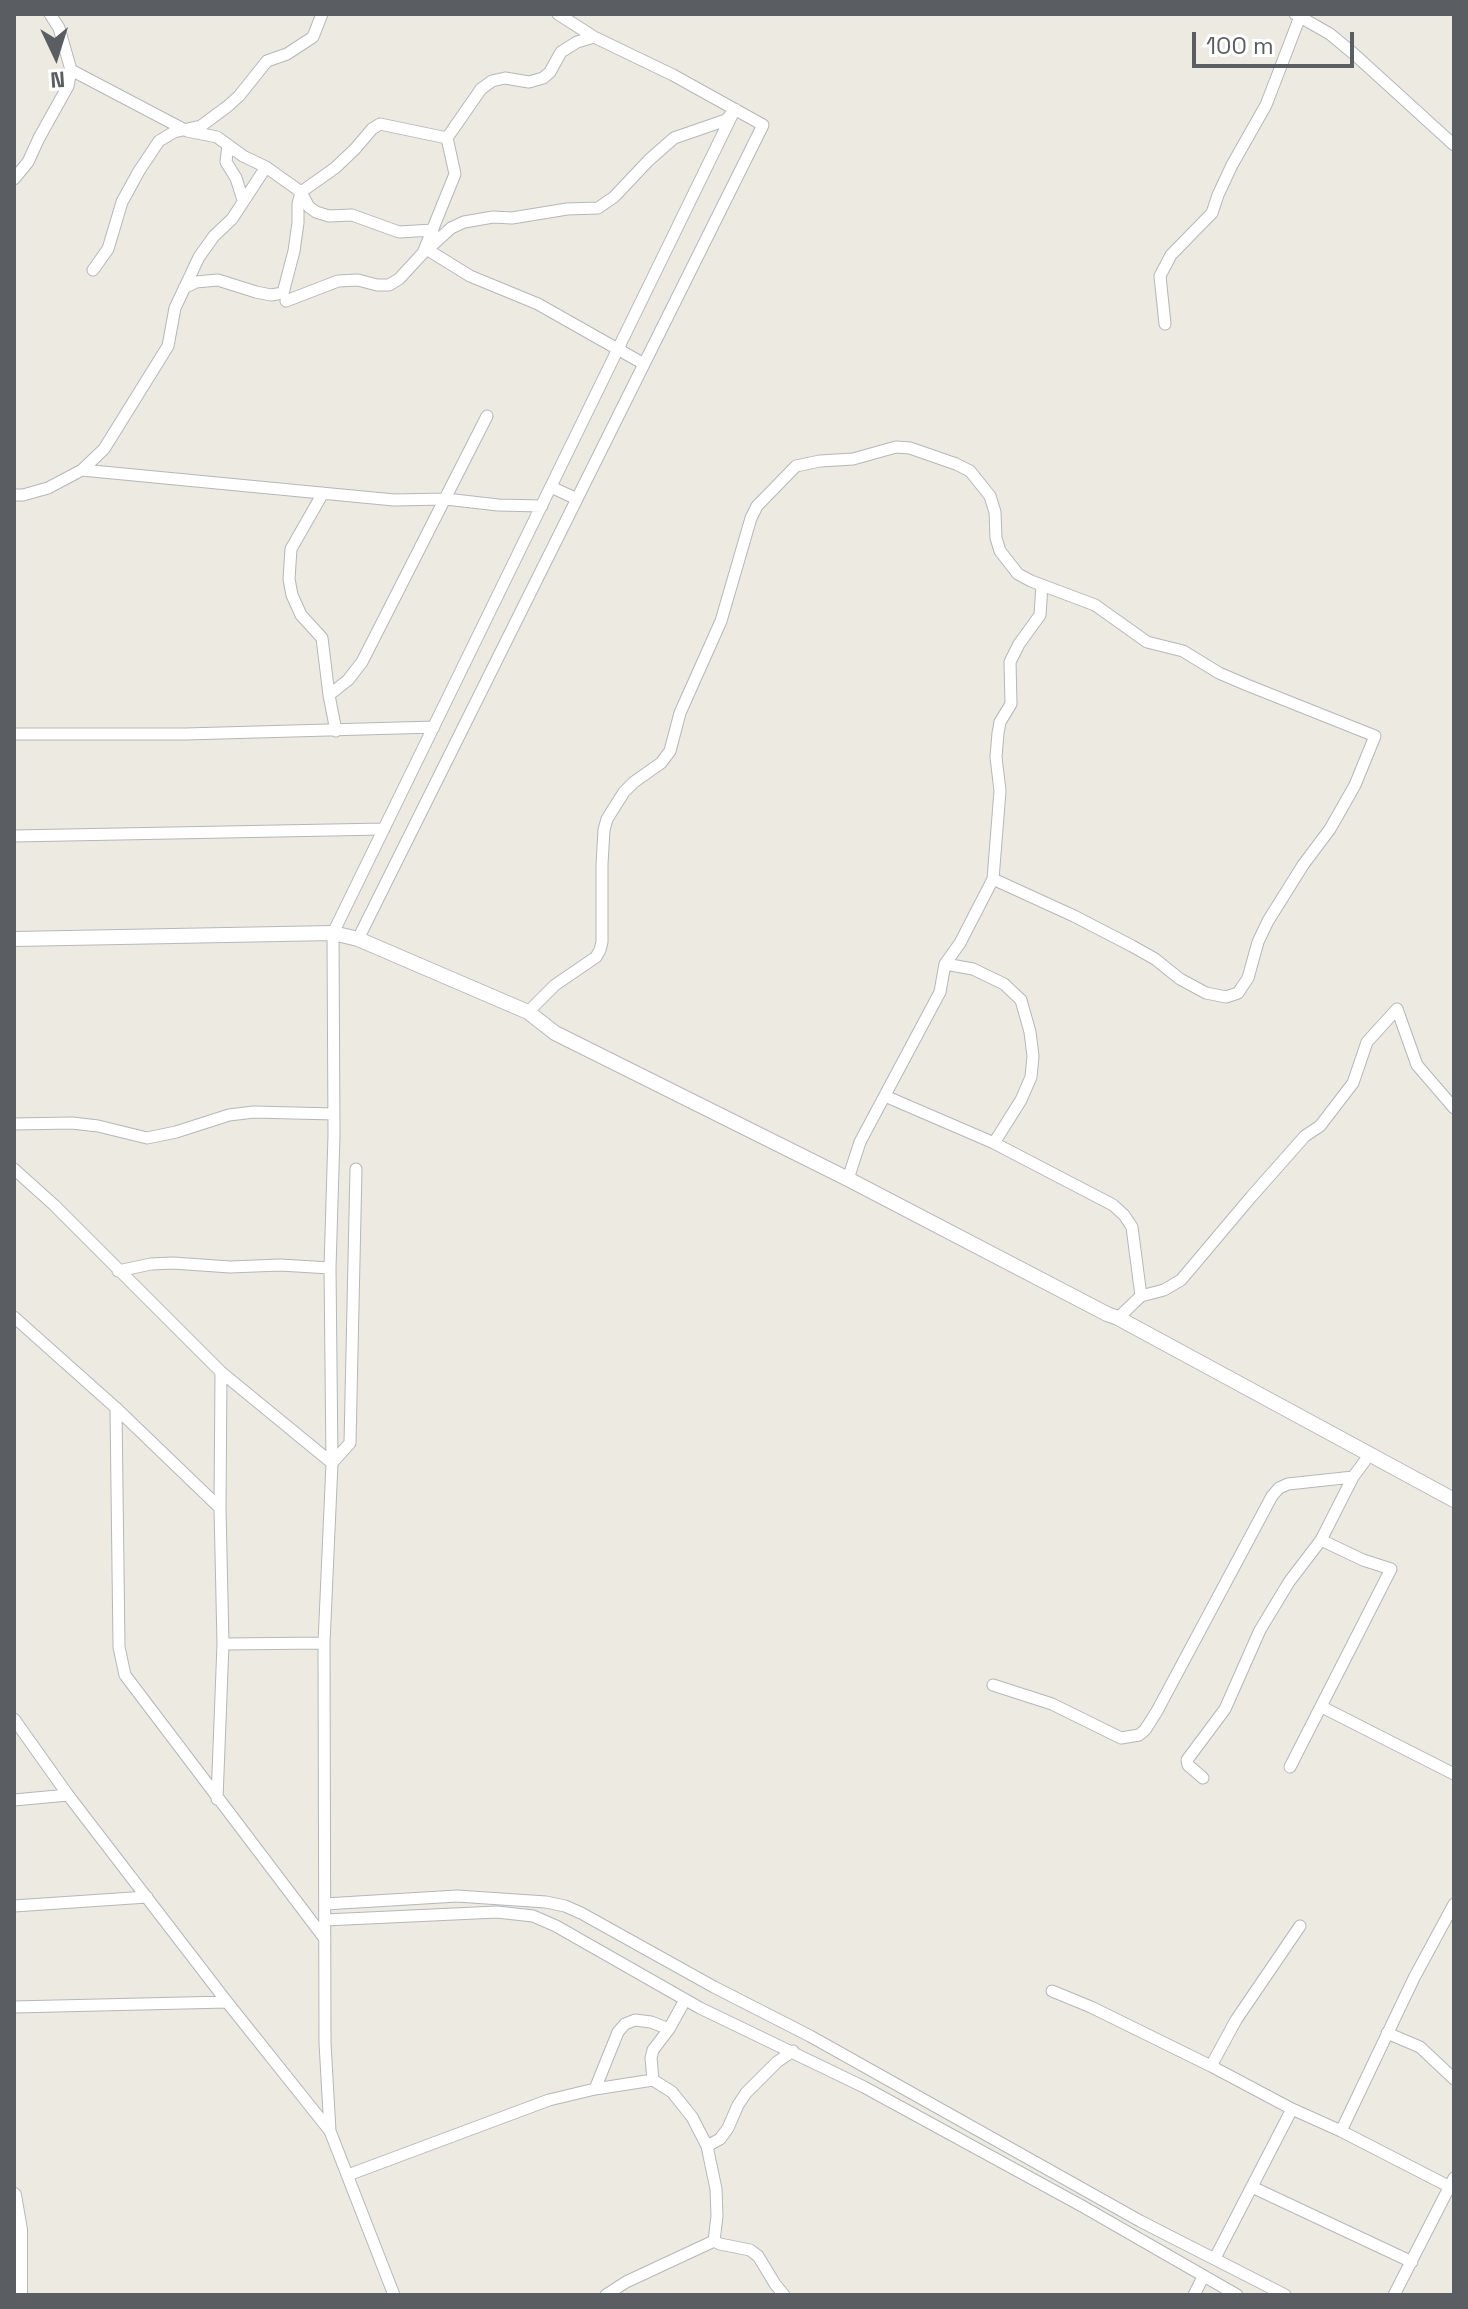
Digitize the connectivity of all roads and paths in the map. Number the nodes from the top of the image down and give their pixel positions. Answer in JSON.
{"nodes":[{"id":1,"x":50,"y":14,"type":"edge"},
{"id":2,"x":322,"y":14,"type":"edge"},
{"id":3,"x":558,"y":14,"type":"edge"},
{"id":4,"x":1299,"y":15,"type":"edge"},
{"id":5,"x":594,"y":37,"type":"junction"},
{"id":6,"x":71,"y":70,"type":"junction"},
{"id":7,"x":95,"y":82,"type":"junction"},
{"id":8,"x":68,"y":86,"type":"junction"},
{"id":9,"x":735,"y":109,"type":"junction"},
{"id":10,"x":187,"y":131,"type":"junction"},
{"id":11,"x":447,"y":138,"type":"junction"},
{"id":12,"x":1452,"y":141,"type":"edge"},
{"id":13,"x":228,"y":145,"type":"junction"},
{"id":14,"x":266,"y":167,"type":"junction"},
{"id":15,"x":234,"y":174,"type":"junction"},
{"id":16,"x":14,"y":179,"type":"edge"},
{"id":17,"x":257,"y":180,"type":"junction"},
{"id":18,"x":301,"y":192,"type":"junction"},
{"id":19,"x":243,"y":200,"type":"junction"},
{"id":20,"x":433,"y":230,"type":"junction"},
{"id":21,"x":426,"y":251,"type":"junction"},
{"id":22,"x":93,"y":270,"type":"dead end"},
{"id":23,"x":184,"y":288,"type":"junction"},
{"id":24,"x":286,"y":301,"type":"dead end"},
{"id":25,"x":1165,"y":324,"type":"dead end"},
{"id":26,"x":618,"y":350,"type":"junction"},
{"id":27,"x":644,"y":364,"type":"junction"},
{"id":28,"x":487,"y":416,"type":"dead end"},
{"id":29,"x":82,"y":470,"type":"junction"},
{"id":30,"x":551,"y":487,"type":"junction"},
{"id":31,"x":323,"y":493,"type":"junction"},
{"id":32,"x":14,"y":495,"type":"edge"},
{"id":33,"x":446,"y":499,"type":"junction"},
{"id":34,"x":577,"y":499,"type":"junction"},
{"id":35,"x":542,"y":506,"type":"junction"},
{"id":36,"x":1042,"y":585,"type":"junction"},
{"id":37,"x":329,"y":695,"type":"junction"},
{"id":38,"x":434,"y":727,"type":"junction"},
{"id":39,"x":336,"y":731,"type":"junction"},
{"id":40,"x":14,"y":734,"type":"edge"},
{"id":41,"x":384,"y":829,"type":"junction"},
{"id":42,"x":14,"y":836,"type":"edge"},
{"id":43,"x":993,"y":879,"type":"junction"},
{"id":44,"x":333,"y":933,"type":"junction"},
{"id":45,"x":14,"y":939,"type":"edge"},
{"id":46,"x":358,"y":939,"type":"junction"},
{"id":47,"x":945,"y":964,"type":"junction"},
{"id":48,"x":528,"y":1012,"type":"junction"},
{"id":49,"x":885,"y":1096,"type":"junction"},
{"id":50,"x":1454,"y":1108,"type":"edge"},
{"id":51,"x":334,"y":1114,"type":"junction"},
{"id":52,"x":14,"y":1124,"type":"edge"},
{"id":53,"x":994,"y":1143,"type":"junction"},
{"id":54,"x":14,"y":1169,"type":"edge"},
{"id":55,"x":356,"y":1169,"type":"dead end"},
{"id":56,"x":848,"y":1179,"type":"junction"},
{"id":57,"x":330,"y":1268,"type":"junction"},
{"id":58,"x":118,"y":1271,"type":"junction"},
{"id":59,"x":1141,"y":1296,"type":"junction"},
{"id":60,"x":14,"y":1317,"type":"edge"},
{"id":61,"x":1118,"y":1318,"type":"junction"},
{"id":62,"x":221,"y":1372,"type":"junction"},
{"id":63,"x":116,"y":1408,"type":"junction"},
{"id":64,"x":1370,"y":1454,"type":"junction"},
{"id":65,"x":332,"y":1463,"type":"junction"},
{"id":66,"x":1353,"y":1477,"type":"junction"},
{"id":67,"x":1454,"y":1500,"type":"edge"},
{"id":68,"x":220,"y":1508,"type":"junction"},
{"id":69,"x":1321,"y":1540,"type":"junction"},
{"id":70,"x":324,"y":1643,"type":"junction"},
{"id":71,"x":223,"y":1644,"type":"junction"},
{"id":72,"x":993,"y":1685,"type":"dead end"},
{"id":73,"x":1322,"y":1707,"type":"junction"},
{"id":74,"x":14,"y":1719,"type":"edge"},
{"id":75,"x":1290,"y":1767,"type":"dead end"},
{"id":76,"x":1454,"y":1774,"type":"edge"},
{"id":77,"x":1203,"y":1778,"type":"dead end"},
{"id":78,"x":68,"y":1795,"type":"junction"},
{"id":79,"x":217,"y":1799,"type":"junction"},
{"id":80,"x":14,"y":1800,"type":"edge"},
{"id":81,"x":147,"y":1897,"type":"junction"},
{"id":82,"x":325,"y":1904,"type":"junction"},
{"id":83,"x":1454,"y":1904,"type":"edge"},
{"id":84,"x":14,"y":1906,"type":"edge"},
{"id":85,"x":325,"y":1920,"type":"junction"},
{"id":86,"x":1300,"y":1926,"type":"dead end"},
{"id":87,"x":325,"y":1939,"type":"junction"},
{"id":88,"x":1052,"y":1991,"type":"dead end"},
{"id":89,"x":685,"y":2000,"type":"junction"},
{"id":90,"x":227,"y":2002,"type":"junction"},
{"id":91,"x":14,"y":2007,"type":"edge"},
{"id":92,"x":669,"y":2029,"type":"junction"},
{"id":93,"x":1387,"y":2033,"type":"junction"},
{"id":94,"x":793,"y":2051,"type":"junction"},
{"id":95,"x":1211,"y":2066,"type":"junction"},
{"id":96,"x":1454,"y":2079,"type":"edge"},
{"id":97,"x":653,"y":2080,"type":"junction"},
{"id":98,"x":595,"y":2089,"type":"junction"},
{"id":99,"x":1292,"y":2109,"type":"junction"},
{"id":100,"x":330,"y":2131,"type":"junction"},
{"id":101,"x":1341,"y":2131,"type":"junction"},
{"id":102,"x":707,"y":2146,"type":"junction"},
{"id":103,"x":348,"y":2175,"type":"junction"},
{"id":104,"x":1453,"y":2185,"type":"edge"},
{"id":105,"x":1252,"y":2187,"type":"junction"},
{"id":106,"x":14,"y":2195,"type":"edge"},
{"id":107,"x":714,"y":2241,"type":"junction"},
{"id":108,"x":1215,"y":2258,"type":"junction"},
{"id":109,"x":1412,"y":2262,"type":"junction"},
{"id":110,"x":1203,"y":2277,"type":"junction"},
{"id":111,"x":20,"y":2295,"type":"edge"},
{"id":112,"x":394,"y":2295,"type":"edge"},
{"id":113,"x":606,"y":2295,"type":"edge"},
{"id":114,"x":784,"y":2295,"type":"edge"},
{"id":115,"x":1194,"y":2295,"type":"edge"},
{"id":116,"x":1237,"y":2295,"type":"edge"},
{"id":117,"x":1285,"y":2295,"type":"edge"},
{"id":118,"x":1394,"y":2295,"type":"edge"}],
"edges":[{"from":1,"to":6,"type":"street"},
{"from":2,"to":10,"type":"street"},
{"from":3,"to":5,"type":"street"},
{"from":4,"to":12,"type":"street"},
{"from":4,"to":25,"type":"street"},
{"from":5,"to":9,"type":"street"},
{"from":5,"to":11,"type":"street"},
{"from":6,"to":7,"type":"street"},
{"from":6,"to":8,"type":"street"},
{"from":7,"to":8,"type":"street"},
{"from":7,"to":10,"type":"street"},
{"from":8,"to":16,"type":"street"},
{"from":9,"to":21,"type":"street"},
{"from":9,"to":26,"type":"street"},
{"from":9,"to":27,"type":"street"},
{"from":10,"to":13,"type":"street"},
{"from":10,"to":22,"type":"street"},
{"from":11,"to":18,"type":"street"},
{"from":11,"to":20,"type":"street"},
{"from":13,"to":14,"type":"street"},
{"from":13,"to":15,"type":"street"},
{"from":14,"to":17,"type":"street"},
{"from":14,"to":18,"type":"street"},
{"from":15,"to":17,"type":"street"},
{"from":15,"to":19,"type":"street"},
{"from":17,"to":19,"type":"street"},
{"from":18,"to":20,"type":"street"},
{"from":18,"to":23,"type":"street"},
{"from":19,"to":23,"type":"street"},
{"from":20,"to":21,"type":"street"},
{"from":21,"to":24,"type":"street"},
{"from":21,"to":26,"type":"street"},
{"from":23,"to":29,"type":"street"},
{"from":26,"to":27,"type":"street"},
{"from":26,"to":30,"type":"street"},
{"from":27,"to":34,"type":"street"},
{"from":28,"to":33,"type":"street"},
{"from":29,"to":31,"type":"street"},
{"from":29,"to":32,"type":"street"},
{"from":30,"to":34,"type":"street"},
{"from":30,"to":35,"type":"street"},
{"from":31,"to":33,"type":"street"},
{"from":31,"to":37,"type":"street"},
{"from":33,"to":35,"type":"street"},
{"from":33,"to":37,"type":"street"},
{"from":34,"to":46,"type":"street"},
{"from":35,"to":38,"type":"street"},
{"from":36,"to":43,"type":"street"},
{"from":36,"to":43,"type":"street"},
{"from":36,"to":48,"type":"street"},
{"from":37,"to":39,"type":"street"},
{"from":38,"to":39,"type":"street"},
{"from":38,"to":41,"type":"street"},
{"from":39,"to":40,"type":"street"},
{"from":41,"to":42,"type":"street"},
{"from":41,"to":44,"type":"street"},
{"from":43,"to":47,"type":"street"},
{"from":44,"to":45,"type":"street"},
{"from":44,"to":46,"type":"street"},
{"from":44,"to":51,"type":"street"},
{"from":46,"to":48,"type":"street"},
{"from":47,"to":49,"type":"street"},
{"from":47,"to":53,"type":"street"},
{"from":48,"to":56,"type":"street"},
{"from":49,"to":53,"type":"street"},
{"from":49,"to":56,"type":"street"},
{"from":50,"to":59,"type":"street"},
{"from":51,"to":52,"type":"street"},
{"from":51,"to":57,"type":"street"},
{"from":53,"to":59,"type":"street"},
{"from":54,"to":58,"type":"street"},
{"from":55,"to":65,"type":"street"},
{"from":56,"to":61,"type":"street"},
{"from":57,"to":58,"type":"street"},
{"from":57,"to":65,"type":"street"},
{"from":58,"to":62,"type":"street"},
{"from":59,"to":61,"type":"street"},
{"from":60,"to":63,"type":"street"},
{"from":61,"to":64,"type":"street"},
{"from":62,"to":65,"type":"street"},
{"from":62,"to":68,"type":"street"},
{"from":63,"to":68,"type":"street"},
{"from":63,"to":79,"type":"street"},
{"from":64,"to":66,"type":"street"},
{"from":64,"to":67,"type":"street"},
{"from":65,"to":70,"type":"street"},
{"from":66,"to":69,"type":"street"},
{"from":66,"to":72,"type":"street"},
{"from":68,"to":71,"type":"street"},
{"from":69,"to":73,"type":"street"},
{"from":69,"to":77,"type":"street"},
{"from":70,"to":71,"type":"street"},
{"from":70,"to":82,"type":"street"},
{"from":71,"to":79,"type":"street"},
{"from":73,"to":75,"type":"street"},
{"from":73,"to":76,"type":"street"},
{"from":74,"to":78,"type":"street"},
{"from":78,"to":80,"type":"street"},
{"from":78,"to":81,"type":"street"},
{"from":79,"to":87,"type":"street"},
{"from":81,"to":84,"type":"street"},
{"from":81,"to":90,"type":"street"},
{"from":82,"to":85,"type":"street"},
{"from":82,"to":108,"type":"street"},
{"from":83,"to":93,"type":"street"},
{"from":85,"to":87,"type":"street"},
{"from":85,"to":89,"type":"street"},
{"from":86,"to":95,"type":"street"},
{"from":87,"to":100,"type":"street"},
{"from":88,"to":95,"type":"street"},
{"from":89,"to":92,"type":"street"},
{"from":89,"to":94,"type":"street"},
{"from":90,"to":91,"type":"street"},
{"from":90,"to":100,"type":"street"},
{"from":92,"to":97,"type":"street"},
{"from":92,"to":98,"type":"street"},
{"from":93,"to":96,"type":"street"},
{"from":93,"to":101,"type":"street"},
{"from":94,"to":102,"type":"street"},
{"from":94,"to":110,"type":"street"},
{"from":95,"to":99,"type":"street"},
{"from":97,"to":98,"type":"street"},
{"from":97,"to":102,"type":"street"},
{"from":98,"to":103,"type":"street"},
{"from":99,"to":101,"type":"street"},
{"from":99,"to":105,"type":"street"},
{"from":100,"to":103,"type":"street"},
{"from":101,"to":104,"type":"street"},
{"from":102,"to":107,"type":"street"},
{"from":103,"to":112,"type":"street"},
{"from":104,"to":109,"type":"street"},
{"from":105,"to":108,"type":"street"},
{"from":105,"to":109,"type":"street"},
{"from":106,"to":111,"type":"street"},
{"from":107,"to":113,"type":"street"},
{"from":107,"to":114,"type":"street"},
{"from":108,"to":117,"type":"street"},
{"from":109,"to":118,"type":"street"},
{"from":110,"to":115,"type":"street"},
{"from":110,"to":116,"type":"street"}]}
